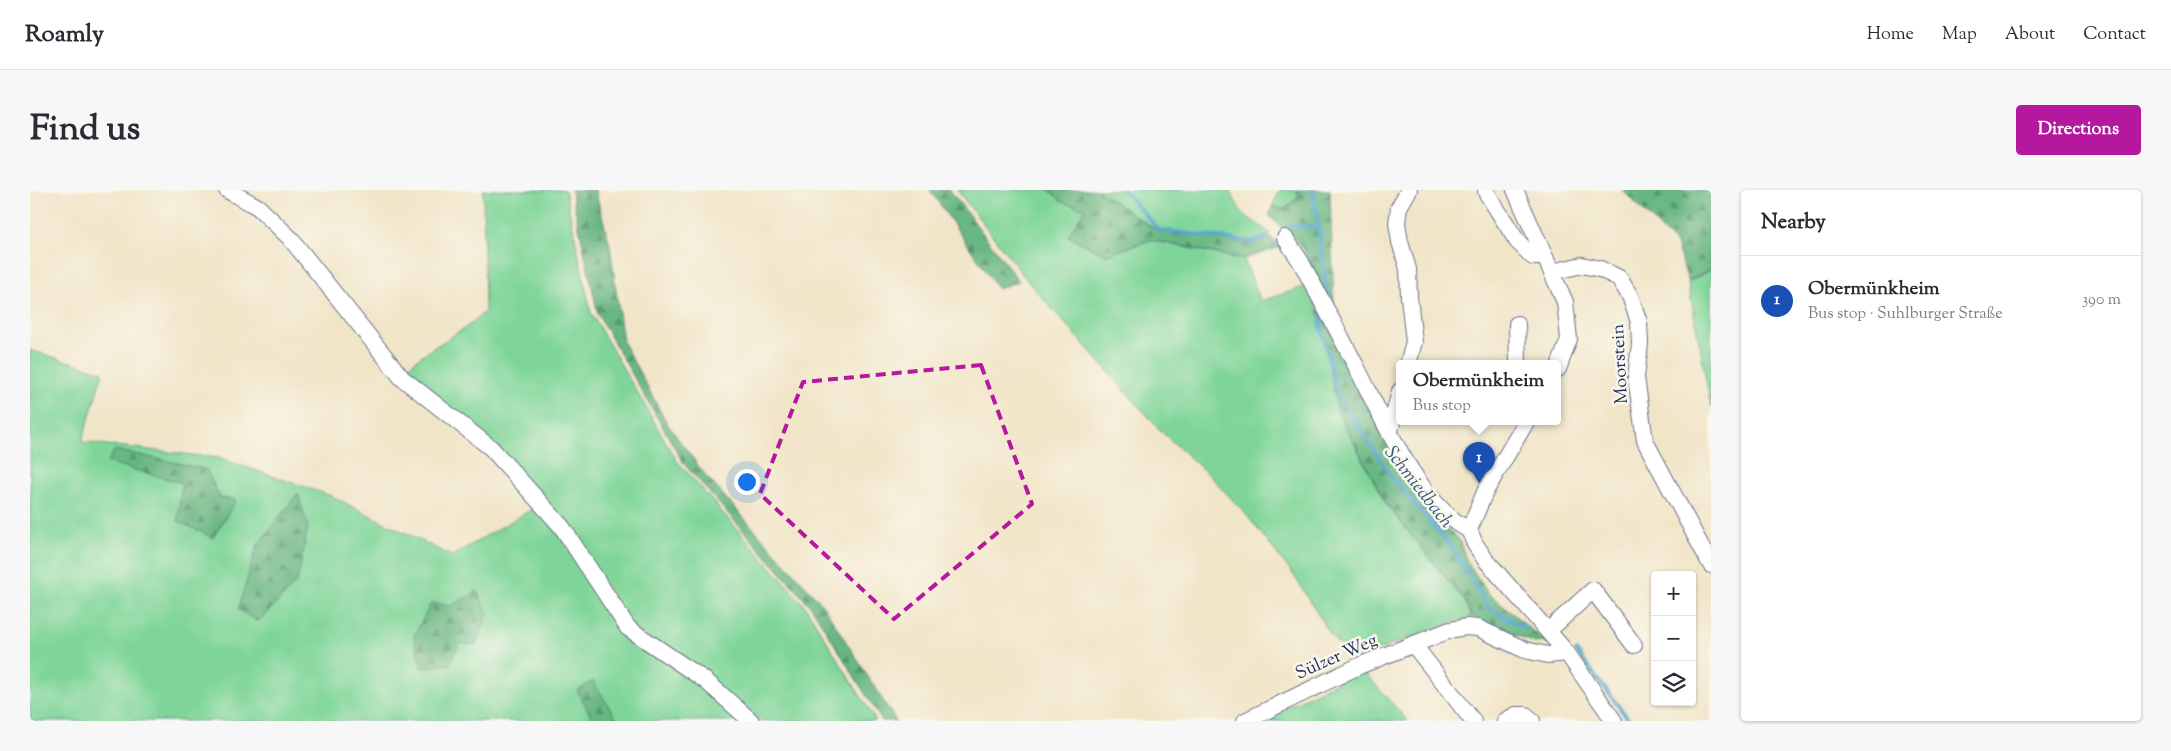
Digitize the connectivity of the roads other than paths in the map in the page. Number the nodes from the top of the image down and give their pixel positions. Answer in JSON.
{"nodes":[{"id":1,"x":227,"y":190,"type":"edge"},
{"id":2,"x":1409,"y":190,"type":"edge"},
{"id":3,"x":1515,"y":190,"type":"edge"},
{"id":4,"x":1486,"y":192,"type":"dead end"},
{"id":5,"x":1285,"y":238,"type":"dead end"},
{"id":6,"x":1545,"y":257,"type":"junction"},
{"id":7,"x":1552,"y":272,"type":"junction"},
{"id":8,"x":1517,"y":324,"type":"dead end"},
{"id":9,"x":1409,"y":360,"type":"edge"},
{"id":10,"x":1518,"y":360,"type":"edge"},
{"id":11,"x":1561,"y":361,"type":"edge"},
{"id":12,"x":1396,"y":407,"type":"edge"},
{"id":13,"x":1524,"y":425,"type":"edge"},
{"id":14,"x":1390,"y":431,"type":"junction"},
{"id":15,"x":1470,"y":530,"type":"junction"},
{"id":16,"x":1711,"y":565,"type":"edge"},
{"id":17,"x":1548,"y":631,"type":"junction"},
{"id":18,"x":1413,"y":644,"type":"junction"},
{"id":19,"x":1634,"y":645,"type":"dead end"},
{"id":20,"x":1567,"y":653,"type":"junction"},
{"id":21,"x":751,"y":721,"type":"edge"},
{"id":22,"x":1245,"y":721,"type":"edge"},
{"id":23,"x":1473,"y":721,"type":"edge"},
{"id":24,"x":1505,"y":721,"type":"edge"},
{"id":25,"x":1532,"y":721,"type":"edge"},
{"id":26,"x":1614,"y":721,"type":"edge"}],
"edges":[{"from":1,"to":21,"type":"street"},
{"from":2,"to":9,"type":"street"},
{"from":3,"to":6,"type":"street"},
{"from":4,"to":6,"type":"street"},
{"from":5,"to":14,"type":"street"},
{"from":6,"to":7,"type":"street"},
{"from":7,"to":11,"type":"street"},
{"from":7,"to":16,"type":"street","name":"Moorstein"},
{"from":8,"to":10,"type":"street"},
{"from":12,"to":14,"type":"street"},
{"from":13,"to":15,"type":"street"},
{"from":14,"to":15,"type":"street"},
{"from":15,"to":17,"type":"street"},
{"from":17,"to":19,"type":"street"},
{"from":17,"to":20,"type":"street"},
{"from":18,"to":20,"type":"street","name":"Sülzer Weg"},
{"from":18,"to":22,"type":"street","name":"Sülzer Weg"},
{"from":18,"to":23,"type":"street"},
{"from":20,"to":26,"type":"street"},
{"from":24,"to":25,"type":"street"}]}
